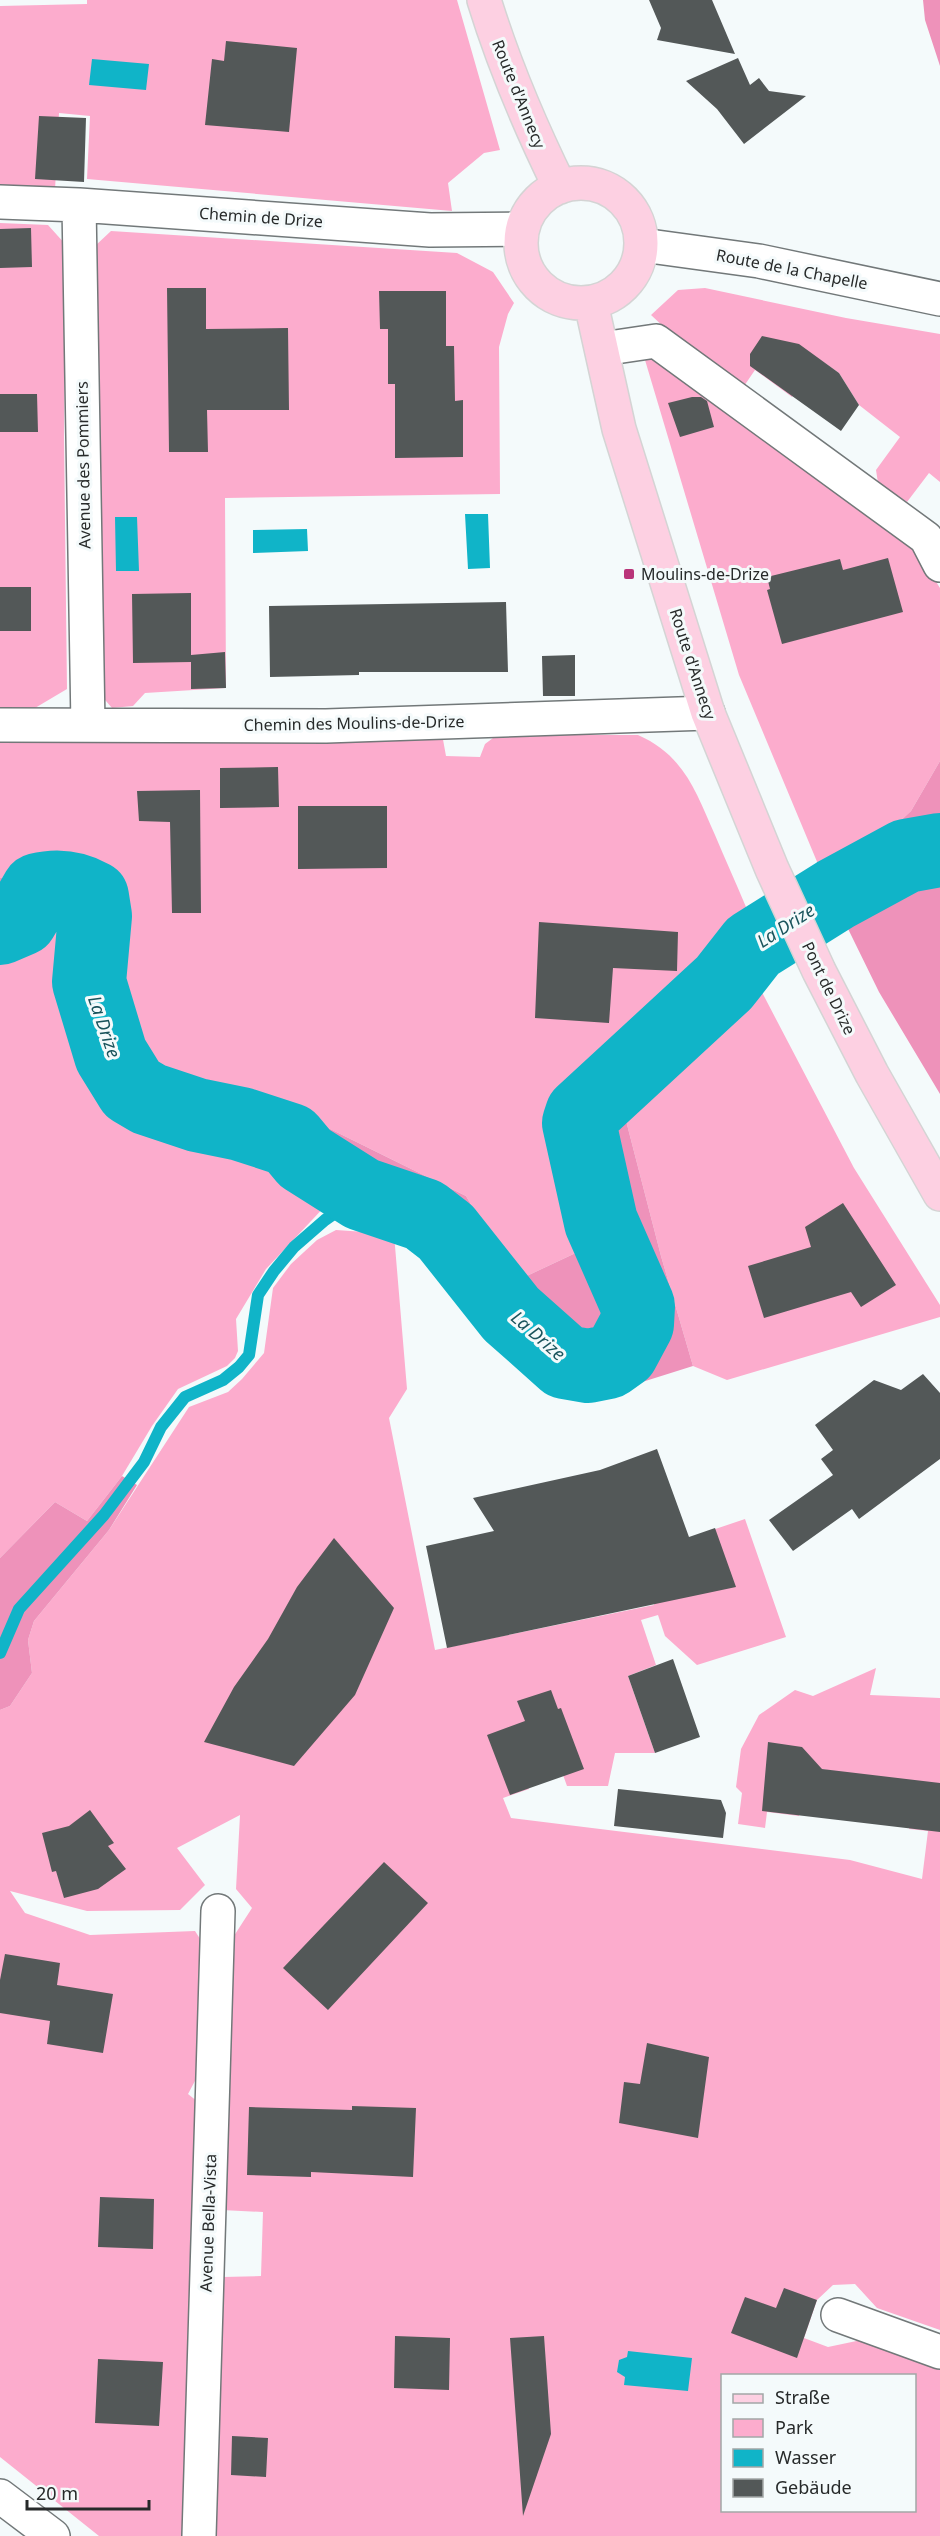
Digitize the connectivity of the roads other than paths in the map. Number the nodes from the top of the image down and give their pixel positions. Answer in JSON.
{"nodes":[{"id":1,"x":484,"y":0,"type":"edge"},
{"id":2,"x":560,"y":187,"type":"junction"},
{"id":3,"x":0,"y":202,"type":"edge"},
{"id":4,"x":79,"y":205,"type":"junction"},
{"id":5,"x":522,"y":229,"type":"junction"},
{"id":6,"x":642,"y":245,"type":"junction"},
{"id":7,"x":940,"y":299,"type":"edge"},
{"id":8,"x":591,"y":303,"type":"junction"},
{"id":9,"x":602,"y":349,"type":"junction"},
{"id":10,"x":940,"y":565,"type":"edge"},
{"id":11,"x":708,"y":713,"type":"junction"},
{"id":12,"x":0,"y":725,"type":"edge"},
{"id":13,"x":88,"y":725,"type":"junction"},
{"id":14,"x":772,"y":869,"type":"joint"},
{"id":15,"x":940,"y":1194,"type":"edge"},
{"id":16,"x":218,"y":1911,"type":"dead end"},
{"id":17,"x":838,"y":2315,"type":"dead end"},
{"id":18,"x":940,"y":2352,"type":"edge"},
{"id":19,"x":0,"y":2496,"type":"edge"},
{"id":20,"x":53,"y":2536,"type":"edge"},
{"id":21,"x":199,"y":2536,"type":"edge"}],
"edges":[{"from":1,"to":2,"type":"main road","name":"Route d'Annecy"},
{"from":2,"to":5,"type":"main road"},
{"from":2,"to":6,"type":"main road"},
{"from":3,"to":4,"type":"street","name":"Chemin de Drize"},
{"from":4,"to":5,"type":"street","name":"Chemin de Drize"},
{"from":4,"to":13,"type":"street","name":"Avenue des Pommiers"},
{"from":5,"to":8,"type":"main road"},
{"from":6,"to":7,"type":"street","name":"Route de la Chapelle"},
{"from":6,"to":8,"type":"main road"},
{"from":8,"to":9,"type":"main road","name":"Route d'Annecy"},
{"from":9,"to":10,"type":"street"},
{"from":9,"to":11,"type":"main road","name":"Route d'Annecy"},
{"from":11,"to":13,"type":"street","name":"Chemin des Moulins-de-Drize"},
{"from":11,"to":14,"type":"main road","name":"Route d'Annecy"},
{"from":12,"to":13,"type":"street","name":"Chemin des Moulins-de-Drize"},
{"from":14,"to":15,"type":"main road","name":"Pont de Drize"},
{"from":16,"to":21,"type":"street","name":"Avenue Bella-Vista"},
{"from":17,"to":18,"type":"street"},
{"from":19,"to":20,"type":"street"}]}
